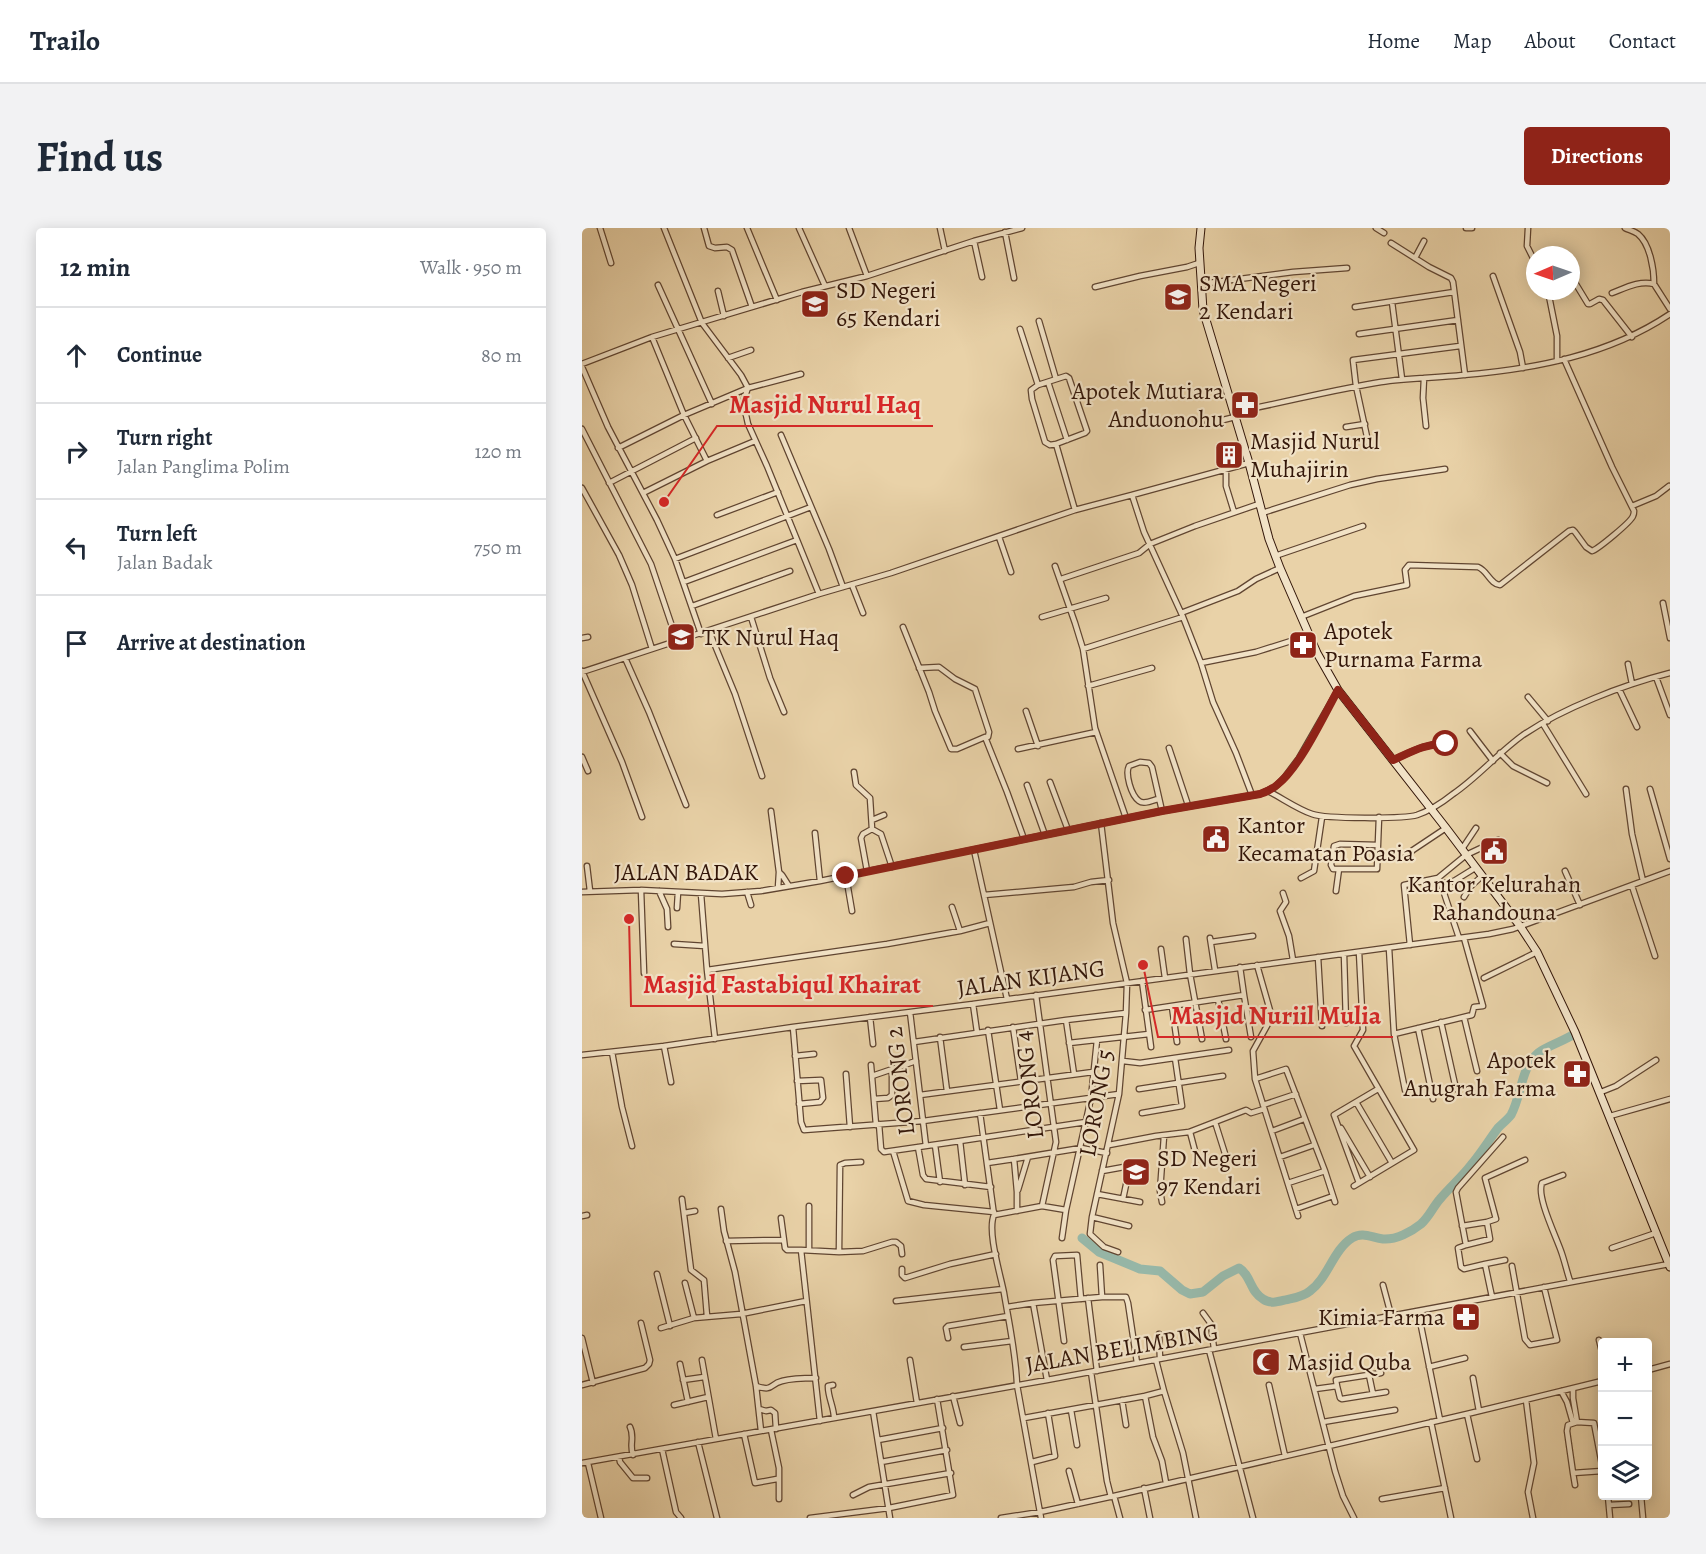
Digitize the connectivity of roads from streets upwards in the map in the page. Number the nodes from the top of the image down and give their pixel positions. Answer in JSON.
{"nodes":[{"id":1,"x":600,"y":228,"type":"edge"},
{"id":2,"x":664,"y":228,"type":"edge"},
{"id":3,"x":704,"y":228,"type":"edge"},
{"id":4,"x":747,"y":228,"type":"edge"},
{"id":5,"x":799,"y":228,"type":"edge"},
{"id":6,"x":849,"y":228,"type":"edge"},
{"id":7,"x":940,"y":228,"type":"edge"},
{"id":8,"x":1022,"y":228,"type":"edge"},
{"id":9,"x":1201,"y":228,"type":"edge"},
{"id":10,"x":1376,"y":228,"type":"edge"},
{"id":11,"x":1466,"y":228,"type":"edge"},
{"id":12,"x":1472,"y":228,"type":"edge"},
{"id":13,"x":1528,"y":228,"type":"edge"},
{"id":14,"x":1624,"y":228,"type":"edge"},
{"id":15,"x":1005,"y":232,"type":"junction"},
{"id":16,"x":1384,"y":233,"type":"dead end"},
{"id":17,"x":974,"y":241,"type":"junction"},
{"id":18,"x":1424,"y":241,"type":"dead end"},
{"id":19,"x":1391,"y":243,"type":"dead end"},
{"id":20,"x":1528,"y":246,"type":"edge"},
{"id":21,"x":945,"y":251,"type":"junction"},
{"id":22,"x":1415,"y":258,"type":"junction"},
{"id":23,"x":611,"y":263,"type":"dead end"},
{"id":24,"x":1199,"y":263,"type":"junction"},
{"id":25,"x":1347,"y":268,"type":"dead end"},
{"id":26,"x":867,"y":276,"type":"junction"},
{"id":27,"x":1493,"y":276,"type":"dead end"},
{"id":28,"x":982,"y":277,"type":"dead end"},
{"id":29,"x":1014,"y":278,"type":"dead end"},
{"id":30,"x":1201,"y":284,"type":"junction"},
{"id":31,"x":1654,"y":284,"type":"junction"},
{"id":32,"x":658,"y":285,"type":"dead end"},
{"id":33,"x":825,"y":286,"type":"junction"},
{"id":34,"x":1095,"y":286,"type":"dead end"},
{"id":35,"x":717,"y":291,"type":"dead end"},
{"id":36,"x":1580,"y":291,"type":"edge"},
{"id":37,"x":1454,"y":292,"type":"junction"},
{"id":38,"x":1612,"y":293,"type":"dead end"},
{"id":39,"x":777,"y":300,"type":"junction"},
{"id":40,"x":1550,"y":300,"type":"edge"},
{"id":41,"x":1392,"y":302,"type":"junction"},
{"id":42,"x":752,"y":307,"type":"junction"},
{"id":43,"x":1355,"y":307,"type":"dead end"},
{"id":44,"x":1670,"y":309,"type":"edge"},
{"id":45,"x":1670,"y":314,"type":"edge"},
{"id":46,"x":724,"y":316,"type":"junction"},
{"id":47,"x":1458,"y":320,"type":"junction"},
{"id":48,"x":1039,"y":321,"type":"dead end"},
{"id":49,"x":702,"y":323,"type":"junction"},
{"id":50,"x":1395,"y":328,"type":"junction"},
{"id":51,"x":679,"y":329,"type":"junction"},
{"id":52,"x":1020,"y":329,"type":"dead end"},
{"id":53,"x":1359,"y":334,"type":"dead end"},
{"id":54,"x":652,"y":337,"type":"junction"},
{"id":55,"x":1632,"y":337,"type":"junction"},
{"id":56,"x":1460,"y":346,"type":"junction"},
{"id":57,"x":751,"y":350,"type":"dead end"},
{"id":58,"x":1399,"y":353,"type":"junction"},
{"id":59,"x":728,"y":358,"type":"junction"},
{"id":60,"x":1564,"y":359,"type":"junction"},
{"id":61,"x":1557,"y":361,"type":"junction"},
{"id":62,"x":582,"y":365,"type":"edge"},
{"id":63,"x":1523,"y":368,"type":"junction"},
{"id":64,"x":801,"y":374,"type":"dead end"},
{"id":65,"x":1465,"y":375,"type":"junction"},
{"id":66,"x":1424,"y":378,"type":"junction"},
{"id":67,"x":1056,"y":379,"type":"junction"},
{"id":68,"x":1402,"y":379,"type":"junction"},
{"id":69,"x":1048,"y":382,"type":"junction"},
{"id":70,"x":1038,"y":385,"type":"junction"},
{"id":71,"x":1356,"y":386,"type":"junction"},
{"id":72,"x":748,"y":388,"type":"junction"},
{"id":73,"x":712,"y":404,"type":"junction"},
{"id":74,"x":1234,"y":415,"type":"junction"},
{"id":75,"x":684,"y":416,"type":"junction"},
{"id":76,"x":1207,"y":424,"type":"dead end"},
{"id":77,"x":1365,"y":424,"type":"junction"},
{"id":78,"x":1426,"y":426,"type":"dead end"},
{"id":79,"x":1346,"y":427,"type":"dead end"},
{"id":80,"x":582,"y":429,"type":"edge"},
{"id":81,"x":781,"y":435,"type":"dead end"},
{"id":82,"x":696,"y":438,"type":"junction"},
{"id":83,"x":1067,"y":440,"type":"junction"},
{"id":84,"x":755,"y":441,"type":"junction"},
{"id":85,"x":1056,"y":444,"type":"junction"},
{"id":86,"x":1369,"y":446,"type":"dead end"},
{"id":87,"x":618,"y":448,"type":"junction"},
{"id":88,"x":707,"y":461,"type":"junction"},
{"id":89,"x":1249,"y":463,"type":"junction"},
{"id":90,"x":1226,"y":468,"type":"junction"},
{"id":91,"x":1445,"y":469,"type":"dead end"},
{"id":92,"x":631,"y":471,"type":"junction"},
{"id":93,"x":609,"y":483,"type":"junction"},
{"id":94,"x":1669,"y":486,"type":"edge"},
{"id":95,"x":582,"y":488,"type":"edge"},
{"id":96,"x":778,"y":492,"type":"junction"},
{"id":97,"x":643,"y":493,"type":"junction"},
{"id":98,"x":1132,"y":495,"type":"junction"},
{"id":99,"x":1259,"y":504,"type":"junction"},
{"id":100,"x":1632,"y":506,"type":"junction"},
{"id":101,"x":811,"y":507,"type":"junction"},
{"id":102,"x":1075,"y":510,"type":"junction"},
{"id":103,"x":1233,"y":512,"type":"junction"},
{"id":104,"x":1262,"y":513,"type":"junction"},
{"id":105,"x":717,"y":515,"type":"dead end"},
{"id":106,"x":787,"y":515,"type":"junction"},
{"id":107,"x":1363,"y":526,"type":"dead end"},
{"id":108,"x":999,"y":537,"type":"junction"},
{"id":109,"x":797,"y":540,"type":"junction"},
{"id":110,"x":1149,"y":544,"type":"junction"},
{"id":111,"x":1275,"y":556,"type":"junction"},
{"id":112,"x":675,"y":559,"type":"junction"},
{"id":113,"x":1055,"y":566,"type":"dead end"},
{"id":114,"x":1280,"y":568,"type":"junction"},
{"id":115,"x":790,"y":571,"type":"dead end"},
{"id":116,"x":1011,"y":572,"type":"dead end"},
{"id":117,"x":1061,"y":579,"type":"junction"},
{"id":118,"x":684,"y":582,"type":"junction"},
{"id":119,"x":852,"y":585,"type":"junction"},
{"id":120,"x":843,"y":587,"type":"junction"},
{"id":121,"x":819,"y":594,"type":"junction"},
{"id":122,"x":1106,"y":598,"type":"dead end"},
{"id":123,"x":1663,"y":603,"type":"dead end"},
{"id":124,"x":692,"y":606,"type":"junction"},
{"id":125,"x":1071,"y":609,"type":"junction"},
{"id":126,"x":863,"y":613,"type":"dead end"},
{"id":127,"x":1182,"y":615,"type":"junction"},
{"id":128,"x":751,"y":617,"type":"junction"},
{"id":129,"x":1042,"y":617,"type":"dead end"},
{"id":130,"x":1301,"y":617,"type":"junction"},
{"id":131,"x":903,"y":627,"type":"dead end"},
{"id":132,"x":709,"y":631,"type":"junction"},
{"id":133,"x":701,"y":634,"type":"junction"},
{"id":134,"x":1310,"y":635,"type":"junction"},
{"id":135,"x":1670,"y":638,"type":"edge"},
{"id":136,"x":677,"y":641,"type":"junction"},
{"id":137,"x":652,"y":649,"type":"junction"},
{"id":138,"x":1083,"y":649,"type":"junction"},
{"id":139,"x":625,"y":658,"type":"junction"},
{"id":140,"x":1201,"y":663,"type":"junction"},
{"id":141,"x":1628,"y":664,"type":"dead end"},
{"id":142,"x":919,"y":668,"type":"junction"},
{"id":143,"x":1152,"y":668,"type":"dead end"},
{"id":144,"x":582,"y":672,"type":"edge"},
{"id":145,"x":1670,"y":673,"type":"edge"},
{"id":146,"x":1656,"y":676,"type":"junction"},
{"id":147,"x":1632,"y":684,"type":"junction"},
{"id":148,"x":1088,"y":686,"type":"junction"},
{"id":149,"x":1619,"y":689,"type":"junction"},
{"id":150,"x":1338,"y":690,"type":"junction"},
{"id":151,"x":1528,"y":697,"type":"dead end"},
{"id":152,"x":1026,"y":711,"type":"dead end"},
{"id":153,"x":784,"y":712,"type":"dead end"},
{"id":154,"x":1670,"y":715,"type":"edge"},
{"id":155,"x":1545,"y":722,"type":"junction"},
{"id":156,"x":1637,"y":727,"type":"dead end"},
{"id":157,"x":1470,"y":731,"type":"dead end"},
{"id":158,"x":1096,"y":732,"type":"junction"},
{"id":159,"x":985,"y":737,"type":"junction"},
{"id":160,"x":1446,"y":744,"type":"dead end"},
{"id":161,"x":1038,"y":746,"type":"junction"},
{"id":162,"x":1169,"y":748,"type":"dead end"},
{"id":163,"x":1018,"y":749,"type":"dead end"},
{"id":164,"x":1500,"y":753,"type":"junction"},
{"id":165,"x":582,"y":757,"type":"edge"},
{"id":166,"x":1393,"y":760,"type":"junction"},
{"id":167,"x":1494,"y":761,"type":"junction"},
{"id":168,"x":588,"y":771,"type":"dead end"},
{"id":169,"x":854,"y":772,"type":"dead end"},
{"id":170,"x":762,"y":776,"type":"dead end"},
{"id":171,"x":1050,"y":782,"type":"dead end"},
{"id":172,"x":1547,"y":783,"type":"dead end"},
{"id":173,"x":1027,"y":785,"type":"dead end"},
{"id":174,"x":1626,"y":789,"type":"dead end"},
{"id":175,"x":1650,"y":789,"type":"dead end"},
{"id":176,"x":1268,"y":791,"type":"junction"},
{"id":177,"x":1586,"y":794,"type":"dead end"},
{"id":178,"x":1252,"y":795,"type":"junction"},
{"id":179,"x":1158,"y":799,"type":"junction"},
{"id":180,"x":686,"y":805,"type":"dead end"},
{"id":181,"x":1188,"y":806,"type":"junction"},
{"id":182,"x":1430,"y":808,"type":"junction"},
{"id":183,"x":771,"y":811,"type":"dead end"},
{"id":184,"x":1162,"y":811,"type":"junction"},
{"id":185,"x":884,"y":815,"type":"dead end"},
{"id":186,"x":642,"y":817,"type":"dead end"},
{"id":187,"x":1322,"y":817,"type":"junction"},
{"id":188,"x":1379,"y":817,"type":"junction"},
{"id":189,"x":1126,"y":818,"type":"junction"},
{"id":190,"x":872,"y":820,"type":"junction"},
{"id":191,"x":1101,"y":823,"type":"junction"},
{"id":192,"x":872,"y":828,"type":"junction"},
{"id":193,"x":1446,"y":828,"type":"junction"},
{"id":194,"x":1476,"y":828,"type":"dead end"},
{"id":195,"x":1068,"y":830,"type":"junction"},
{"id":196,"x":815,"y":833,"type":"dead end"},
{"id":197,"x":1046,"y":835,"type":"junction"},
{"id":198,"x":1024,"y":839,"type":"junction"},
{"id":199,"x":1498,"y":840,"type":"dead end"},
{"id":200,"x":1378,"y":845,"type":"junction"},
{"id":201,"x":974,"y":850,"type":"junction"},
{"id":202,"x":1464,"y":852,"type":"junction"},
{"id":203,"x":1405,"y":858,"type":"dead end"},
{"id":204,"x":1670,"y":859,"type":"edge"},
{"id":205,"x":587,"y":866,"type":"dead end"},
{"id":206,"x":892,"y":867,"type":"junction"},
{"id":207,"x":1475,"y":868,"type":"junction"},
{"id":208,"x":1339,"y":869,"type":"junction"},
{"id":209,"x":867,"y":871,"type":"junction"},
{"id":210,"x":1565,"y":871,"type":"dead end"},
{"id":211,"x":1670,"y":871,"type":"edge"},
{"id":212,"x":779,"y":872,"type":"junction"},
{"id":213,"x":846,"y":876,"type":"junction"},
{"id":214,"x":1482,"y":876,"type":"junction"},
{"id":215,"x":1301,"y":878,"type":"dead end"},
{"id":216,"x":1109,"y":879,"type":"junction"},
{"id":217,"x":820,"y":881,"type":"junction"},
{"id":218,"x":1439,"y":881,"type":"junction"},
{"id":219,"x":1643,"y":881,"type":"junction"},
{"id":220,"x":789,"y":886,"type":"junction"},
{"id":221,"x":1632,"y":886,"type":"junction"},
{"id":222,"x":778,"y":888,"type":"junction"},
{"id":223,"x":641,"y":890,"type":"junction"},
{"id":224,"x":590,"y":891,"type":"junction"},
{"id":225,"x":659,"y":891,"type":"junction"},
{"id":226,"x":1336,"y":891,"type":"dead end"},
{"id":227,"x":582,"y":892,"type":"edge"},
{"id":228,"x":678,"y":892,"type":"junction"},
{"id":229,"x":747,"y":892,"type":"junction"},
{"id":230,"x":1283,"y":893,"type":"dead end"},
{"id":231,"x":701,"y":894,"type":"junction"},
{"id":232,"x":984,"y":895,"type":"junction"},
{"id":233,"x":1464,"y":897,"type":"dead end"},
{"id":234,"x":751,"y":905,"type":"dead end"},
{"id":235,"x":1580,"y":905,"type":"junction"},
{"id":236,"x":952,"y":907,"type":"dead end"},
{"id":237,"x":677,"y":908,"type":"dead end"},
{"id":238,"x":852,"y":911,"type":"dead end"},
{"id":239,"x":990,"y":923,"type":"junction"},
{"id":240,"x":1520,"y":926,"type":"junction"},
{"id":241,"x":668,"y":927,"type":"dead end"},
{"id":242,"x":960,"y":931,"type":"junction"},
{"id":243,"x":1253,"y":936,"type":"dead end"},
{"id":244,"x":1461,"y":938,"type":"junction"},
{"id":245,"x":1186,"y":939,"type":"dead end"},
{"id":246,"x":675,"y":944,"type":"dead end"},
{"id":247,"x":1410,"y":945,"type":"junction"},
{"id":248,"x":705,"y":946,"type":"junction"},
{"id":249,"x":1389,"y":948,"type":"junction"},
{"id":250,"x":1161,"y":949,"type":"dead end"},
{"id":251,"x":1359,"y":952,"type":"junction"},
{"id":252,"x":1537,"y":952,"type":"junction"},
{"id":253,"x":1344,"y":954,"type":"junction"},
{"id":254,"x":1655,"y":956,"type":"dead end"},
{"id":255,"x":1318,"y":957,"type":"junction"},
{"id":256,"x":1293,"y":960,"type":"junction"},
{"id":257,"x":1257,"y":965,"type":"junction"},
{"id":258,"x":1240,"y":967,"type":"junction"},
{"id":259,"x":707,"y":970,"type":"junction"},
{"id":260,"x":1215,"y":970,"type":"junction"},
{"id":261,"x":644,"y":973,"type":"dead end"},
{"id":262,"x":1190,"y":974,"type":"junction"},
{"id":263,"x":1165,"y":978,"type":"junction"},
{"id":264,"x":1484,"y":978,"type":"dead end"},
{"id":265,"x":1142,"y":981,"type":"junction"},
{"id":266,"x":1127,"y":983,"type":"junction"},
{"id":267,"x":1036,"y":995,"type":"junction"},
{"id":268,"x":1244,"y":995,"type":"junction"},
{"id":269,"x":1007,"y":999,"type":"junction"},
{"id":270,"x":1218,"y":999,"type":"junction"},
{"id":271,"x":1195,"y":1003,"type":"junction"},
{"id":272,"x":973,"y":1004,"type":"junction"},
{"id":273,"x":1172,"y":1007,"type":"junction"},
{"id":274,"x":1145,"y":1010,"type":"junction"},
{"id":275,"x":910,"y":1012,"type":"junction"},
{"id":276,"x":1126,"y":1012,"type":"junction"},
{"id":277,"x":870,"y":1017,"type":"junction"},
{"id":278,"x":1464,"y":1017,"type":"junction"},
{"id":279,"x":1066,"y":1020,"type":"junction"},
{"id":280,"x":1441,"y":1022,"type":"junction"},
{"id":281,"x":1040,"y":1023,"type":"junction"},
{"id":282,"x":1346,"y":1023,"type":"dead end"},
{"id":283,"x":1322,"y":1026,"type":"dead end"},
{"id":284,"x":793,"y":1027,"type":"junction"},
{"id":285,"x":1013,"y":1027,"type":"junction"},
{"id":286,"x":1418,"y":1028,"type":"junction"},
{"id":287,"x":988,"y":1030,"type":"junction"},
{"id":288,"x":977,"y":1032,"type":"junction"},
{"id":289,"x":1149,"y":1034,"type":"junction"},
{"id":290,"x":1394,"y":1034,"type":"junction"},
{"id":291,"x":940,"y":1037,"type":"junction"},
{"id":292,"x":1125,"y":1037,"type":"junction"},
{"id":293,"x":1251,"y":1037,"type":"dead end"},
{"id":294,"x":715,"y":1039,"type":"junction"},
{"id":295,"x":1202,"y":1039,"type":"dead end"},
{"id":296,"x":1226,"y":1039,"type":"dead end"},
{"id":297,"x":1097,"y":1040,"type":"junction"},
{"id":298,"x":914,"y":1041,"type":"junction"},
{"id":299,"x":1177,"y":1042,"type":"dead end"},
{"id":300,"x":1069,"y":1043,"type":"junction"},
{"id":301,"x":873,"y":1044,"type":"dead end"},
{"id":302,"x":664,"y":1046,"type":"junction"},
{"id":303,"x":1151,"y":1047,"type":"dead end"},
{"id":304,"x":1229,"y":1050,"type":"dead end"},
{"id":305,"x":612,"y":1052,"type":"junction"},
{"id":306,"x":814,"y":1054,"type":"dead end"},
{"id":307,"x":582,"y":1055,"type":"edge"},
{"id":308,"x":795,"y":1056,"type":"junction"},
{"id":309,"x":1174,"y":1058,"type":"junction"},
{"id":310,"x":1656,"y":1060,"type":"dead end"},
{"id":311,"x":1123,"y":1061,"type":"junction"},
{"id":312,"x":916,"y":1062,"type":"junction"},
{"id":313,"x":871,"y":1065,"type":"dead end"},
{"id":314,"x":892,"y":1069,"type":"junction"},
{"id":315,"x":1477,"y":1071,"type":"dead end"},
{"id":316,"x":1093,"y":1072,"type":"junction"},
{"id":317,"x":846,"y":1074,"type":"dead end"},
{"id":318,"x":1074,"y":1074,"type":"junction"},
{"id":319,"x":872,"y":1076,"type":"junction"},
{"id":320,"x":1223,"y":1076,"type":"dead end"},
{"id":321,"x":1046,"y":1078,"type":"junction"},
{"id":322,"x":1255,"y":1080,"type":"junction"},
{"id":323,"x":798,"y":1081,"type":"junction"},
{"id":324,"x":1021,"y":1081,"type":"junction"},
{"id":325,"x":670,"y":1082,"type":"dead end"},
{"id":326,"x":1178,"y":1083,"type":"junction"},
{"id":327,"x":997,"y":1084,"type":"junction"},
{"id":328,"x":1139,"y":1089,"type":"dead end"},
{"id":329,"x":1378,"y":1089,"type":"junction"},
{"id":330,"x":1456,"y":1089,"type":"dead end"},
{"id":331,"x":1405,"y":1090,"type":"dead end"},
{"id":332,"x":946,"y":1091,"type":"junction"},
{"id":333,"x":1600,"y":1092,"type":"junction"},
{"id":334,"x":1119,"y":1094,"type":"junction"},
{"id":335,"x":1296,"y":1094,"type":"junction"},
{"id":336,"x":920,"y":1095,"type":"junction"},
{"id":337,"x":1091,"y":1098,"type":"junction"},
{"id":338,"x":874,"y":1099,"type":"junction"},
{"id":339,"x":1670,"y":1099,"type":"edge"},
{"id":340,"x":1433,"y":1100,"type":"dead end"},
{"id":341,"x":1356,"y":1102,"type":"junction"},
{"id":342,"x":1050,"y":1103,"type":"junction"},
{"id":343,"x":799,"y":1104,"type":"junction"},
{"id":344,"x":1264,"y":1107,"type":"junction"},
{"id":345,"x":1000,"y":1110,"type":"junction"},
{"id":346,"x":980,"y":1113,"type":"junction"},
{"id":347,"x":1142,"y":1113,"type":"dead end"},
{"id":348,"x":1334,"y":1115,"type":"junction"},
{"id":349,"x":1610,"y":1116,"type":"junction"},
{"id":350,"x":1304,"y":1119,"type":"junction"},
{"id":351,"x":923,"y":1121,"type":"junction"},
{"id":352,"x":1086,"y":1122,"type":"junction"},
{"id":353,"x":1215,"y":1122,"type":"junction"},
{"id":354,"x":877,"y":1124,"type":"junction"},
{"id":355,"x":850,"y":1127,"type":"junction"},
{"id":356,"x":1054,"y":1128,"type":"junction"},
{"id":357,"x":1272,"y":1131,"type":"junction"},
{"id":358,"x":1190,"y":1132,"type":"junction"},
{"id":359,"x":1164,"y":1136,"type":"junction"},
{"id":360,"x":1503,"y":1137,"type":"dead end"},
{"id":361,"x":984,"y":1138,"type":"junction"},
{"id":362,"x":960,"y":1141,"type":"junction"},
{"id":363,"x":935,"y":1145,"type":"junction"},
{"id":364,"x":1109,"y":1145,"type":"junction"},
{"id":365,"x":1314,"y":1145,"type":"junction"},
{"id":366,"x":632,"y":1146,"type":"dead end"},
{"id":367,"x":926,"y":1146,"type":"junction"},
{"id":368,"x":918,"y":1147,"type":"junction"},
{"id":369,"x":1081,"y":1148,"type":"junction"},
{"id":370,"x":893,"y":1151,"type":"junction"},
{"id":371,"x":1195,"y":1151,"type":"dead end"},
{"id":372,"x":1054,"y":1152,"type":"junction"},
{"id":373,"x":1107,"y":1153,"type":"junction"},
{"id":374,"x":1028,"y":1157,"type":"junction"},
{"id":375,"x":1280,"y":1157,"type":"junction"},
{"id":376,"x":1014,"y":1159,"type":"junction"},
{"id":377,"x":1227,"y":1160,"type":"dead end"},
{"id":378,"x":1525,"y":1160,"type":"dead end"},
{"id":379,"x":861,"y":1162,"type":"dead end"},
{"id":380,"x":987,"y":1163,"type":"junction"},
{"id":381,"x":1146,"y":1163,"type":"dead end"},
{"id":382,"x":1392,"y":1163,"type":"junction"},
{"id":383,"x":1479,"y":1165,"type":"junction"},
{"id":384,"x":1130,"y":1166,"type":"junction"},
{"id":385,"x":1102,"y":1171,"type":"junction"},
{"id":386,"x":1325,"y":1171,"type":"junction"},
{"id":387,"x":1563,"y":1175,"type":"dead end"},
{"id":388,"x":1370,"y":1177,"type":"junction"},
{"id":389,"x":1485,"y":1178,"type":"junction"},
{"id":390,"x":940,"y":1182,"type":"junction"},
{"id":391,"x":1288,"y":1183,"type":"junction"},
{"id":392,"x":965,"y":1185,"type":"junction"},
{"id":393,"x":991,"y":1187,"type":"junction"},
{"id":394,"x":1017,"y":1192,"type":"junction"},
{"id":395,"x":1097,"y":1194,"type":"junction"},
{"id":396,"x":682,"y":1199,"type":"dead end"},
{"id":397,"x":1123,"y":1200,"type":"junction"},
{"id":398,"x":1140,"y":1202,"type":"dead end"},
{"id":399,"x":1162,"y":1202,"type":"dead end"},
{"id":400,"x":809,"y":1206,"type":"dead end"},
{"id":401,"x":1042,"y":1206,"type":"junction"},
{"id":402,"x":721,"y":1209,"type":"dead end"},
{"id":403,"x":1296,"y":1209,"type":"junction"},
{"id":404,"x":1066,"y":1210,"type":"junction"},
{"id":405,"x":695,"y":1211,"type":"dead end"},
{"id":406,"x":1017,"y":1211,"type":"junction"},
{"id":407,"x":684,"y":1213,"type":"junction"},
{"id":408,"x":994,"y":1214,"type":"junction"},
{"id":409,"x":1298,"y":1216,"type":"dead end"},
{"id":410,"x":1092,"y":1217,"type":"junction"},
{"id":411,"x":781,"y":1218,"type":"dead end"},
{"id":412,"x":1487,"y":1222,"type":"junction"},
{"id":413,"x":1129,"y":1226,"type":"dead end"},
{"id":414,"x":1462,"y":1226,"type":"junction"},
{"id":415,"x":1656,"y":1233,"type":"junction"},
{"id":416,"x":1062,"y":1238,"type":"dead end"},
{"id":417,"x":783,"y":1240,"type":"junction"},
{"id":418,"x":726,"y":1242,"type":"junction"},
{"id":419,"x":1466,"y":1245,"type":"junction"},
{"id":420,"x":1666,"y":1247,"type":"edge"},
{"id":421,"x":1612,"y":1248,"type":"dead end"},
{"id":422,"x":801,"y":1250,"type":"junction"},
{"id":423,"x":809,"y":1250,"type":"junction"},
{"id":424,"x":839,"y":1251,"type":"junction"},
{"id":425,"x":1118,"y":1252,"type":"dead end"},
{"id":426,"x":902,"y":1254,"type":"dead end"},
{"id":427,"x":996,"y":1254,"type":"junction"},
{"id":428,"x":1505,"y":1260,"type":"dead end"},
{"id":429,"x":1485,"y":1264,"type":"junction"},
{"id":430,"x":1100,"y":1265,"type":"dead end"},
{"id":431,"x":1669,"y":1265,"type":"edge"},
{"id":432,"x":1512,"y":1266,"type":"dead end"},
{"id":433,"x":902,"y":1269,"type":"dead end"},
{"id":434,"x":657,"y":1274,"type":"dead end"},
{"id":435,"x":1570,"y":1281,"type":"junction"},
{"id":436,"x":685,"y":1283,"type":"dead end"},
{"id":437,"x":1383,"y":1285,"type":"dead end"},
{"id":438,"x":1544,"y":1287,"type":"junction"},
{"id":439,"x":1003,"y":1289,"type":"junction"},
{"id":440,"x":1517,"y":1292,"type":"junction"},
{"id":441,"x":1102,"y":1297,"type":"junction"},
{"id":442,"x":1492,"y":1297,"type":"junction"},
{"id":443,"x":1088,"y":1298,"type":"junction"},
{"id":444,"x":1081,"y":1299,"type":"junction"},
{"id":445,"x":1058,"y":1300,"type":"junction"},
{"id":446,"x":806,"y":1301,"type":"junction"},
{"id":447,"x":896,"y":1301,"type":"dead end"},
{"id":448,"x":1033,"y":1303,"type":"junction"},
{"id":449,"x":1006,"y":1307,"type":"junction"},
{"id":450,"x":1418,"y":1311,"type":"junction"},
{"id":451,"x":1203,"y":1313,"type":"dead end"},
{"id":452,"x":741,"y":1314,"type":"junction"},
{"id":453,"x":1391,"y":1315,"type":"junction"},
{"id":454,"x":707,"y":1316,"type":"junction"},
{"id":455,"x":1008,"y":1316,"type":"junction"},
{"id":456,"x":694,"y":1318,"type":"junction"},
{"id":457,"x":641,"y":1323,"type":"dead end"},
{"id":458,"x":670,"y":1326,"type":"junction"},
{"id":459,"x":661,"y":1328,"type":"dead end"},
{"id":460,"x":1300,"y":1333,"type":"junction"},
{"id":461,"x":1159,"y":1334,"type":"dead end"},
{"id":462,"x":582,"y":1338,"type":"edge"},
{"id":463,"x":948,"y":1338,"type":"dead end"},
{"id":464,"x":1011,"y":1341,"type":"junction"},
{"id":465,"x":1064,"y":1341,"type":"dead end"},
{"id":466,"x":964,"y":1347,"type":"dead end"},
{"id":467,"x":1211,"y":1349,"type":"junction"},
{"id":468,"x":1465,"y":1358,"type":"dead end"},
{"id":469,"x":1158,"y":1359,"type":"junction"},
{"id":470,"x":702,"y":1360,"type":"dead end"},
{"id":471,"x":910,"y":1360,"type":"dead end"},
{"id":472,"x":1137,"y":1363,"type":"junction"},
{"id":473,"x":680,"y":1364,"type":"dead end"},
{"id":474,"x":1670,"y":1364,"type":"edge"},
{"id":475,"x":1429,"y":1367,"type":"junction"},
{"id":476,"x":1652,"y":1369,"type":"edge"},
{"id":477,"x":1097,"y":1371,"type":"junction"},
{"id":478,"x":1091,"y":1372,"type":"junction"},
{"id":479,"x":1381,"y":1373,"type":"dead end"},
{"id":480,"x":1369,"y":1375,"type":"junction"},
{"id":481,"x":704,"y":1377,"type":"junction"},
{"id":482,"x":816,"y":1378,"type":"junction"},
{"id":483,"x":1473,"y":1378,"type":"dead end"},
{"id":484,"x":683,"y":1380,"type":"junction"},
{"id":485,"x":1047,"y":1380,"type":"junction"},
{"id":486,"x":1598,"y":1382,"type":"edge"},
{"id":487,"x":593,"y":1383,"type":"junction"},
{"id":488,"x":582,"y":1385,"type":"edge"},
{"id":489,"x":832,"y":1385,"type":"dead end"},
{"id":490,"x":1017,"y":1385,"type":"junction"},
{"id":491,"x":1269,"y":1385,"type":"dead end"},
{"id":492,"x":756,"y":1386,"type":"junction"},
{"id":493,"x":1337,"y":1386,"type":"junction"},
{"id":494,"x":1573,"y":1388,"type":"junction"},
{"id":495,"x":1315,"y":1389,"type":"junction"},
{"id":496,"x":1164,"y":1391,"type":"junction"},
{"id":497,"x":1561,"y":1391,"type":"junction"},
{"id":498,"x":1386,"y":1392,"type":"dead end"},
{"id":499,"x":1373,"y":1394,"type":"junction"},
{"id":500,"x":953,"y":1396,"type":"junction"},
{"id":501,"x":1145,"y":1396,"type":"junction"},
{"id":502,"x":708,"y":1397,"type":"junction"},
{"id":503,"x":937,"y":1399,"type":"junction"},
{"id":504,"x":1122,"y":1400,"type":"junction"},
{"id":505,"x":1526,"y":1400,"type":"junction"},
{"id":506,"x":687,"y":1402,"type":"junction"},
{"id":507,"x":917,"y":1404,"type":"junction"},
{"id":508,"x":1095,"y":1404,"type":"junction"},
{"id":509,"x":674,"y":1405,"type":"dead end"},
{"id":510,"x":759,"y":1409,"type":"junction"},
{"id":511,"x":1071,"y":1410,"type":"junction"},
{"id":512,"x":1395,"y":1410,"type":"dead end"},
{"id":513,"x":873,"y":1411,"type":"junction"},
{"id":514,"x":1479,"y":1411,"type":"junction"},
{"id":515,"x":1048,"y":1413,"type":"junction"},
{"id":516,"x":1467,"y":1414,"type":"junction"},
{"id":517,"x":834,"y":1418,"type":"junction"},
{"id":518,"x":1024,"y":1418,"type":"junction"},
{"id":519,"x":1440,"y":1420,"type":"junction"},
{"id":520,"x":820,"y":1421,"type":"junction"},
{"id":521,"x":1323,"y":1422,"type":"junction"},
{"id":522,"x":1431,"y":1422,"type":"junction"},
{"id":523,"x":960,"y":1423,"type":"dead end"},
{"id":524,"x":1575,"y":1423,"type":"junction"},
{"id":525,"x":1126,"y":1425,"type":"dead end"},
{"id":526,"x":630,"y":1427,"type":"dead end"},
{"id":527,"x":943,"y":1428,"type":"junction"},
{"id":528,"x":773,"y":1430,"type":"junction"},
{"id":529,"x":761,"y":1431,"type":"junction"},
{"id":530,"x":744,"y":1434,"type":"junction"},
{"id":531,"x":716,"y":1439,"type":"junction"},
{"id":532,"x":878,"y":1440,"type":"junction"},
{"id":533,"x":698,"y":1442,"type":"junction"},
{"id":534,"x":1077,"y":1445,"type":"dead end"},
{"id":535,"x":1329,"y":1446,"type":"junction"},
{"id":536,"x":1598,"y":1446,"type":"edge"},
{"id":537,"x":662,"y":1449,"type":"junction"},
{"id":538,"x":947,"y":1450,"type":"junction"},
{"id":539,"x":633,"y":1455,"type":"junction"},
{"id":540,"x":1286,"y":1456,"type":"junction"},
{"id":541,"x":619,"y":1457,"type":"junction"},
{"id":542,"x":1477,"y":1459,"type":"dead end"},
{"id":543,"x":882,"y":1462,"type":"junction"},
{"id":544,"x":1032,"y":1462,"type":"junction"},
{"id":545,"x":585,"y":1463,"type":"edge"},
{"id":546,"x":1238,"y":1467,"type":"junction"},
{"id":547,"x":1069,"y":1471,"type":"dead end"},
{"id":548,"x":1598,"y":1471,"type":"edge"},
{"id":549,"x":951,"y":1473,"type":"junction"},
{"id":550,"x":1573,"y":1473,"type":"junction"},
{"id":551,"x":647,"y":1478,"type":"dead end"},
{"id":552,"x":777,"y":1479,"type":"dead end"},
{"id":553,"x":1187,"y":1479,"type":"junction"},
{"id":554,"x":1166,"y":1483,"type":"junction"},
{"id":555,"x":885,"y":1485,"type":"junction"},
{"id":556,"x":1575,"y":1485,"type":"dead end"},
{"id":557,"x":1144,"y":1488,"type":"junction"},
{"id":558,"x":1445,"y":1488,"type":"junction"},
{"id":559,"x":853,"y":1495,"type":"dead end"},
{"id":560,"x":1112,"y":1496,"type":"junction"},
{"id":561,"x":780,"y":1499,"type":"dead end"},
{"id":562,"x":1382,"y":1499,"type":"dead end"},
{"id":563,"x":1608,"y":1500,"type":"edge"},
{"id":564,"x":1641,"y":1500,"type":"edge"},
{"id":565,"x":1078,"y":1504,"type":"junction"},
{"id":566,"x":1629,"y":1504,"type":"dead end"},
{"id":567,"x":1609,"y":1505,"type":"junction"},
{"id":568,"x":889,"y":1508,"type":"junction"},
{"id":569,"x":1041,"y":1515,"type":"edge"},
{"id":570,"x":601,"y":1518,"type":"edge"},
{"id":571,"x":681,"y":1518,"type":"edge"},
{"id":572,"x":717,"y":1518,"type":"edge"},
{"id":573,"x":810,"y":1518,"type":"edge"},
{"id":574,"x":891,"y":1518,"type":"edge"},
{"id":575,"x":1001,"y":1518,"type":"edge"},
{"id":576,"x":1120,"y":1518,"type":"edge"},
{"id":577,"x":1150,"y":1518,"type":"edge"},
{"id":578,"x":1196,"y":1518,"type":"edge"},
{"id":579,"x":1253,"y":1518,"type":"edge"},
{"id":580,"x":1354,"y":1518,"type":"edge"},
{"id":581,"x":1451,"y":1518,"type":"edge"},
{"id":582,"x":1533,"y":1518,"type":"edge"},
{"id":583,"x":1610,"y":1518,"type":"edge"},
{"id":584,"x":1643,"y":1518,"type":"edge"}],
"edges":[{"from":1,"to":23,"type":"street"},
{"from":2,"to":49,"type":"street"},
{"from":3,"to":42,"type":"street"},
{"from":4,"to":39,"type":"street"},
{"from":5,"to":33,"type":"street"},
{"from":6,"to":26,"type":"street"},
{"from":7,"to":21,"type":"street"},
{"from":8,"to":15,"type":"street"},
{"from":9,"to":24,"type":"street"},
{"from":10,"to":16,"type":"street"},
{"from":11,"to":12,"type":"street"},
{"from":13,"to":20,"type":"street"},
{"from":14,"to":31,"type":"street"},
{"from":15,"to":17,"type":"street"},
{"from":15,"to":29,"type":"street"},
{"from":17,"to":21,"type":"street"},
{"from":17,"to":28,"type":"street"},
{"from":18,"to":22,"type":"street"},
{"from":19,"to":22,"type":"street"},
{"from":21,"to":26,"type":"street"},
{"from":22,"to":37,"type":"street"},
{"from":24,"to":30,"type":"street"},
{"from":24,"to":34,"type":"street"},
{"from":25,"to":30,"type":"street"},
{"from":26,"to":33,"type":"street"},
{"from":27,"to":63,"type":"street"},
{"from":30,"to":74,"type":"street"},
{"from":31,"to":38,"type":"street"},
{"from":31,"to":44,"type":"street"},
{"from":32,"to":51,"type":"street"},
{"from":33,"to":39,"type":"street"},
{"from":35,"to":46,"type":"street"},
{"from":36,"to":55,"type":"street"},
{"from":37,"to":41,"type":"street"},
{"from":37,"to":47,"type":"street"},
{"from":39,"to":42,"type":"street"},
{"from":40,"to":61,"type":"street"},
{"from":41,"to":43,"type":"street"},
{"from":41,"to":50,"type":"street"},
{"from":42,"to":46,"type":"street"},
{"from":45,"to":55,"type":"street"},
{"from":46,"to":49,"type":"street"},
{"from":47,"to":50,"type":"street"},
{"from":47,"to":56,"type":"street"},
{"from":48,"to":67,"type":"street"},
{"from":49,"to":51,"type":"street"},
{"from":49,"to":59,"type":"street"},
{"from":50,"to":53,"type":"street"},
{"from":50,"to":58,"type":"street"},
{"from":51,"to":54,"type":"street"},
{"from":51,"to":73,"type":"street"},
{"from":52,"to":70,"type":"street"},
{"from":54,"to":62,"type":"street"},
{"from":54,"to":75,"type":"street"},
{"from":55,"to":60,"type":"street"},
{"from":56,"to":58,"type":"street"},
{"from":56,"to":65,"type":"street"},
{"from":57,"to":59,"type":"street"},
{"from":58,"to":68,"type":"street"},
{"from":58,"to":71,"type":"street"},
{"from":59,"to":72,"type":"street"},
{"from":60,"to":61,"type":"street"},
{"from":60,"to":100,"type":"street"},
{"from":61,"to":63,"type":"street"},
{"from":62,"to":87,"type":"street"},
{"from":63,"to":65,"type":"street"},
{"from":64,"to":72,"type":"street"},
{"from":65,"to":66,"type":"street"},
{"from":66,"to":68,"type":"street"},
{"from":66,"to":78,"type":"street"},
{"from":67,"to":69,"type":"street"},
{"from":67,"to":83,"type":"street"},
{"from":68,"to":71,"type":"street"},
{"from":69,"to":70,"type":"street"},
{"from":69,"to":83,"type":"street"},
{"from":70,"to":85,"type":"street"},
{"from":71,"to":74,"type":"street"},
{"from":71,"to":77,"type":"street"},
{"from":72,"to":73,"type":"street"},
{"from":72,"to":84,"type":"street"},
{"from":73,"to":75,"type":"street"},
{"from":74,"to":76,"type":"street"},
{"from":74,"to":89,"type":"street"},
{"from":75,"to":82,"type":"street"},
{"from":75,"to":87,"type":"street"},
{"from":77,"to":79,"type":"street"},
{"from":77,"to":86,"type":"street"},
{"from":80,"to":93,"type":"street"},
{"from":81,"to":101,"type":"street"},
{"from":82,"to":88,"type":"street"},
{"from":82,"to":92,"type":"street"},
{"from":83,"to":85,"type":"street"},
{"from":84,"to":88,"type":"street"},
{"from":84,"to":96,"type":"street"},
{"from":85,"to":102,"type":"street"},
{"from":87,"to":92,"type":"street"},
{"from":88,"to":97,"type":"street"},
{"from":89,"to":90,"type":"street"},
{"from":89,"to":99,"type":"street"},
{"from":90,"to":98,"type":"street"},
{"from":90,"to":103,"type":"street"},
{"from":91,"to":104,"type":"street"},
{"from":92,"to":93,"type":"street"},
{"from":92,"to":97,"type":"street"},
{"from":93,"to":136,"type":"street"},
{"from":94,"to":100,"type":"street"},
{"from":95,"to":137,"type":"street"},
{"from":96,"to":105,"type":"street"},
{"from":96,"to":106,"type":"street"},
{"from":97,"to":112,"type":"street"},
{"from":98,"to":102,"type":"street"},
{"from":98,"to":110,"type":"street"},
{"from":99,"to":103,"type":"street"},
{"from":99,"to":104,"type":"street"},
{"from":100,"to":130,"type":"street"},
{"from":101,"to":106,"type":"street"},
{"from":101,"to":120,"type":"street"},
{"from":102,"to":108,"type":"street"},
{"from":103,"to":110,"type":"street"},
{"from":104,"to":111,"type":"street"},
{"from":106,"to":109,"type":"street"},
{"from":106,"to":112,"type":"street"},
{"from":107,"to":111,"type":"street"},
{"from":108,"to":116,"type":"street"},
{"from":108,"to":119,"type":"street"},
{"from":109,"to":118,"type":"street"},
{"from":109,"to":121,"type":"street"},
{"from":110,"to":117,"type":"street"},
{"from":110,"to":127,"type":"street"},
{"from":111,"to":114,"type":"street"},
{"from":112,"to":118,"type":"street"},
{"from":113,"to":117,"type":"street"},
{"from":114,"to":127,"type":"street"},
{"from":114,"to":130,"type":"street"},
{"from":115,"to":124,"type":"street"},
{"from":117,"to":125,"type":"street"},
{"from":118,"to":124,"type":"street"},
{"from":119,"to":120,"type":"street"},
{"from":119,"to":126,"type":"street"},
{"from":120,"to":121,"type":"street"},
{"from":121,"to":128,"type":"street"},
{"from":122,"to":125,"type":"street"},
{"from":123,"to":135,"type":"street"},
{"from":124,"to":133,"type":"street"},
{"from":125,"to":129,"type":"street"},
{"from":125,"to":138,"type":"street"},
{"from":127,"to":138,"type":"street"},
{"from":127,"to":140,"type":"street"},
{"from":128,"to":132,"type":"street"},
{"from":128,"to":153,"type":"street"},
{"from":130,"to":134,"type":"street"},
{"from":131,"to":142,"type":"street"},
{"from":132,"to":133,"type":"street"},
{"from":132,"to":170,"type":"street"},
{"from":133,"to":136,"type":"street"},
{"from":134,"to":140,"type":"street"},
{"from":134,"to":150,"type":"street"},
{"from":136,"to":137,"type":"street"},
{"from":137,"to":139,"type":"street"},
{"from":138,"to":148,"type":"street"},
{"from":139,"to":144,"type":"street"},
{"from":139,"to":180,"type":"street"},
{"from":140,"to":178,"type":"street"},
{"from":141,"to":147,"type":"street"},
{"from":142,"to":159,"type":"street"},
{"from":142,"to":159,"type":"street"},
{"from":143,"to":148,"type":"street"},
{"from":144,"to":186,"type":"street"},
{"from":145,"to":146,"type":"street"},
{"from":146,"to":147,"type":"street"},
{"from":146,"to":154,"type":"street"},
{"from":147,"to":149,"type":"street"},
{"from":148,"to":158,"type":"street"},
{"from":149,"to":155,"type":"street"},
{"from":149,"to":156,"type":"street"},
{"from":150,"to":166,"type":"street"},
{"from":150,"to":176,"type":"street","name":"JALAN BADAK"},
{"from":151,"to":155,"type":"street"},
{"from":152,"to":161,"type":"street"},
{"from":155,"to":164,"type":"street"},
{"from":155,"to":177,"type":"street"},
{"from":157,"to":167,"type":"street"},
{"from":158,"to":161,"type":"street"},
{"from":158,"to":189,"type":"street"},
{"from":159,"to":198,"type":"street"},
{"from":160,"to":166,"type":"street"},
{"from":161,"to":163,"type":"street"},
{"from":162,"to":181,"type":"street"},
{"from":164,"to":167,"type":"street"},
{"from":164,"to":172,"type":"street"},
{"from":165,"to":168,"type":"street"},
{"from":166,"to":182,"type":"street"},
{"from":167,"to":182,"type":"street"},
{"from":169,"to":190,"type":"street"},
{"from":171,"to":195,"type":"street"},
{"from":173,"to":197,"type":"street"},
{"from":174,"to":219,"type":"street"},
{"from":175,"to":204,"type":"street"},
{"from":176,"to":178,"type":"street","name":"JALAN BADAK"},
{"from":176,"to":187,"type":"street"},
{"from":178,"to":181,"type":"street","name":"JALAN BADAK"},
{"from":179,"to":179,"type":"street"},
{"from":179,"to":184,"type":"street"},
{"from":181,"to":184,"type":"street","name":"JALAN BADAK"},
{"from":182,"to":188,"type":"street"},
{"from":182,"to":193,"type":"street"},
{"from":183,"to":212,"type":"street"},
{"from":184,"to":189,"type":"street","name":"JALAN BADAK"},
{"from":185,"to":190,"type":"street"},
{"from":187,"to":188,"type":"street"},
{"from":187,"to":215,"type":"street"},
{"from":188,"to":200,"type":"street"},
{"from":189,"to":191,"type":"street","name":"JALAN BADAK"},
{"from":190,"to":192,"type":"street"},
{"from":191,"to":195,"type":"street","name":"JALAN BADAK"},
{"from":191,"to":216,"type":"street","name":"LORONG 5"},
{"from":192,"to":206,"type":"street"},
{"from":192,"to":209,"type":"street"},
{"from":193,"to":202,"type":"street"},
{"from":193,"to":203,"type":"street"},
{"from":194,"to":202,"type":"street"},
{"from":195,"to":197,"type":"street","name":"JALAN BADAK"},
{"from":196,"to":217,"type":"street"},
{"from":197,"to":198,"type":"street","name":"JALAN BADAK"},
{"from":198,"to":201,"type":"street","name":"JALAN BADAK"},
{"from":199,"to":202,"type":"street"},
{"from":200,"to":208,"type":"street"},
{"from":200,"to":208,"type":"street"},
{"from":201,"to":206,"type":"street","name":"JALAN BADAK"},
{"from":201,"to":232,"type":"street"},
{"from":202,"to":207,"type":"street"},
{"from":202,"to":218,"type":"street"},
{"from":205,"to":224,"type":"street"},
{"from":206,"to":209,"type":"street","name":"JALAN BADAK"},
{"from":207,"to":214,"type":"street"},
{"from":207,"to":218,"type":"street"},
{"from":208,"to":226,"type":"street"},
{"from":209,"to":213,"type":"street","name":"JALAN BADAK"},
{"from":210,"to":235,"type":"street"},
{"from":211,"to":219,"type":"street","name":"JALAN KIJANG"},
{"from":212,"to":220,"type":"street"},
{"from":212,"to":222,"type":"street"},
{"from":213,"to":217,"type":"street","name":"JALAN BADAK"},
{"from":213,"to":238,"type":"street"},
{"from":214,"to":233,"type":"street"},
{"from":214,"to":240,"type":"street"},
{"from":216,"to":232,"type":"street"},
{"from":216,"to":266,"type":"street","name":"LORONG 5"},
{"from":217,"to":220,"type":"street","name":"JALAN BADAK"},
{"from":218,"to":244,"type":"street"},
{"from":218,"to":247,"type":"street"},
{"from":219,"to":221,"type":"street","name":"JALAN KIJANG"},
{"from":220,"to":222,"type":"street","name":"JALAN BADAK"},
{"from":221,"to":235,"type":"street","name":"JALAN KIJANG"},
{"from":221,"to":254,"type":"street"},
{"from":222,"to":229,"type":"street","name":"JALAN BADAK"},
{"from":223,"to":224,"type":"street","name":"JALAN BADAK"},
{"from":223,"to":225,"type":"street","name":"JALAN BADAK"},
{"from":223,"to":261,"type":"street"},
{"from":224,"to":227,"type":"street","name":"JALAN BADAK"},
{"from":225,"to":228,"type":"street","name":"JALAN BADAK"},
{"from":225,"to":241,"type":"street"},
{"from":228,"to":231,"type":"street","name":"JALAN BADAK"},
{"from":228,"to":237,"type":"street"},
{"from":229,"to":231,"type":"street","name":"JALAN BADAK"},
{"from":229,"to":234,"type":"street"},
{"from":230,"to":256,"type":"street"},
{"from":231,"to":248,"type":"street"},
{"from":232,"to":239,"type":"street"},
{"from":235,"to":240,"type":"street","name":"JALAN KIJANG"},
{"from":236,"to":242,"type":"street"},
{"from":239,"to":242,"type":"street"},
{"from":239,"to":269,"type":"street"},
{"from":240,"to":244,"type":"street","name":"JALAN KIJANG"},
{"from":240,"to":252,"type":"street"},
{"from":242,"to":259,"type":"street"},
{"from":243,"to":260,"type":"street"},
{"from":244,"to":247,"type":"street","name":"JALAN KIJANG"},
{"from":244,"to":278,"type":"street"},
{"from":245,"to":262,"type":"street"},
{"from":246,"to":248,"type":"street"},
{"from":247,"to":249,"type":"street","name":"JALAN KIJANG"},
{"from":248,"to":259,"type":"street"},
{"from":249,"to":251,"type":"street","name":"JALAN KIJANG"},
{"from":249,"to":290,"type":"street"},
{"from":250,"to":263,"type":"street"},
{"from":251,"to":253,"type":"street","name":"JALAN KIJANG"},
{"from":251,"to":329,"type":"street"},
{"from":252,"to":264,"type":"street"},
{"from":252,"to":333,"type":"street"},
{"from":253,"to":255,"type":"street","name":"JALAN KIJANG"},
{"from":253,"to":282,"type":"street"},
{"from":255,"to":256,"type":"street","name":"JALAN KIJANG"},
{"from":255,"to":283,"type":"street"},
{"from":256,"to":257,"type":"street","name":"JALAN KIJANG"},
{"from":257,"to":258,"type":"street","name":"JALAN KIJANG"},
{"from":257,"to":322,"type":"street"},
{"from":258,"to":260,"type":"street","name":"JALAN KIJANG"},
{"from":258,"to":268,"type":"street"},
{"from":259,"to":294,"type":"street"},
{"from":260,"to":262,"type":"street","name":"JALAN KIJANG"},
{"from":262,"to":263,"type":"street","name":"JALAN KIJANG"},
{"from":262,"to":271,"type":"street"},
{"from":263,"to":265,"type":"street","name":"JALAN KIJANG"},
{"from":265,"to":266,"type":"street","name":"JALAN KIJANG"},
{"from":265,"to":274,"type":"street"},
{"from":266,"to":267,"type":"street","name":"JALAN KIJANG"},
{"from":266,"to":276,"type":"street","name":"LORONG 5"},
{"from":267,"to":269,"type":"street","name":"JALAN KIJANG"},
{"from":267,"to":281,"type":"street","name":"LORONG 4"},
{"from":268,"to":270,"type":"street"},
{"from":268,"to":293,"type":"street"},
{"from":269,"to":272,"type":"street","name":"JALAN KIJANG"},
{"from":270,"to":271,"type":"street"},
{"from":270,"to":296,"type":"street"},
{"from":271,"to":273,"type":"street"},
{"from":271,"to":295,"type":"street"},
{"from":272,"to":275,"type":"street","name":"JALAN KIJANG"},
{"from":272,"to":288,"type":"street"},
{"from":273,"to":274,"type":"street"},
{"from":273,"to":299,"type":"street"},
{"from":274,"to":289,"type":"street"},
{"from":275,"to":277,"type":"street","name":"JALAN KIJANG"},
{"from":275,"to":298,"type":"street","name":"LORONG 2"},
{"from":276,"to":279,"type":"street"},
{"from":276,"to":292,"type":"street","name":"LORONG 5"},
{"from":277,"to":284,"type":"street","name":"JALAN KIJANG"},
{"from":277,"to":301,"type":"street"},
{"from":278,"to":280,"type":"street"},
{"from":278,"to":315,"type":"street"},
{"from":279,"to":281,"type":"street"},
{"from":279,"to":300,"type":"street"},
{"from":280,"to":286,"type":"street"},
{"from":280,"to":330,"type":"street"},
{"from":281,"to":285,"type":"street"},
{"from":281,"to":321,"type":"street","name":"LORONG 4"},
{"from":284,"to":294,"type":"street","name":"JALAN KIJANG"},
{"from":284,"to":308,"type":"street"},
{"from":285,"to":287,"type":"street"},
{"from":285,"to":324,"type":"street"},
{"from":286,"to":290,"type":"street"},
{"from":286,"to":340,"type":"street"},
{"from":287,"to":288,"type":"street"},
{"from":287,"to":327,"type":"street"},
{"from":288,"to":291,"type":"street"},
{"from":289,"to":292,"type":"street"},
{"from":289,"to":303,"type":"street"},
{"from":290,"to":331,"type":"street"},
{"from":291,"to":298,"type":"street"},
{"from":291,"to":332,"type":"street"},
{"from":292,"to":297,"type":"street"},
{"from":292,"to":311,"type":"street","name":"LORONG 5"},
{"from":294,"to":302,"type":"street","name":"JALAN KIJANG"},
{"from":297,"to":300,"type":"street"},
{"from":297,"to":316,"type":"street"},
{"from":298,"to":312,"type":"street","name":"LORONG 2"},
{"from":300,"to":318,"type":"street"},
{"from":302,"to":305,"type":"street","name":"JALAN KIJANG"},
{"from":302,"to":325,"type":"street"},
{"from":304,"to":309,"type":"street"},
{"from":305,"to":307,"type":"street","name":"JALAN KIJANG"},
{"from":305,"to":366,"type":"street"},
{"from":306,"to":308,"type":"street"},
{"from":308,"to":323,"type":"street"},
{"from":309,"to":311,"type":"street"},
{"from":309,"to":326,"type":"street"},
{"from":310,"to":333,"type":"street"},
{"from":311,"to":334,"type":"street","name":"LORONG 5"},
{"from":312,"to":314,"type":"street"},
{"from":312,"to":336,"type":"street","name":"LORONG 2"},
{"from":313,"to":319,"type":"street"},
{"from":314,"to":319,"type":"street"},
{"from":314,"to":338,"type":"street"},
{"from":316,"to":318,"type":"street"},
{"from":316,"to":337,"type":"street"},
{"from":317,"to":355,"type":"street"},
{"from":318,"to":321,"type":"street"},
{"from":319,"to":338,"type":"street"},
{"from":320,"to":326,"type":"street"},
{"from":321,"to":324,"type":"street"},
{"from":321,"to":342,"type":"street","name":"LORONG 4"},
{"from":322,"to":335,"type":"street"},
{"from":322,"to":344,"type":"street"},
{"from":323,"to":343,"type":"street"},
{"from":323,"to":343,"type":"street"},
{"from":324,"to":327,"type":"street"},
{"from":326,"to":328,"type":"street"},
{"from":326,"to":347,"type":"street"},
{"from":327,"to":332,"type":"street"},
{"from":327,"to":345,"type":"street"},
{"from":329,"to":341,"type":"street"},
{"from":329,"to":382,"type":"street"},
{"from":332,"to":336,"type":"street"},
{"from":333,"to":349,"type":"street"},
{"from":334,"to":337,"type":"street"},
{"from":334,"to":364,"type":"street","name":"LORONG 5"},
{"from":335,"to":344,"type":"street"},
{"from":335,"to":350,"type":"street"},
{"from":336,"to":351,"type":"street","name":"LORONG 2"},
{"from":337,"to":342,"type":"street"},
{"from":337,"to":352,"type":"street"},
{"from":338,"to":354,"type":"street"},
{"from":339,"to":349,"type":"street"},
{"from":341,"to":348,"type":"street"},
{"from":341,"to":382,"type":"street"},
{"from":342,"to":345,"type":"street"},
{"from":342,"to":356,"type":"street","name":"LORONG 4"},
{"from":343,"to":355,"type":"street"},
{"from":344,"to":353,"type":"street"},
{"from":344,"to":357,"type":"street"},
{"from":345,"to":346,"type":"street"},
{"from":346,"to":351,"type":"street"},
{"from":346,"to":361,"type":"street"},
{"from":348,"to":388,"type":"street"},
{"from":348,"to":388,"type":"street"},
{"from":349,"to":415,"type":"street"},
{"from":350,"to":357,"type":"street"},
{"from":350,"to":365,"type":"street"},
{"from":351,"to":354,"type":"street"},
{"from":351,"to":367,"type":"street","name":"LORONG 2"},
{"from":352,"to":356,"type":"street"},
{"from":352,"to":369,"type":"street"},
{"from":353,"to":358,"type":"street"},
{"from":353,"to":377,"type":"street"},
{"from":354,"to":355,"type":"street"},
{"from":354,"to":370,"type":"street"},
{"from":356,"to":361,"type":"street"},
{"from":356,"to":372,"type":"street","name":"LORONG 4"},
{"from":357,"to":375,"type":"street"},
{"from":358,"to":359,"type":"street"},
{"from":358,"to":371,"type":"street"},
{"from":359,"to":364,"type":"street"},
{"from":359,"to":399,"type":"street"},
{"from":360,"to":383,"type":"street"},
{"from":361,"to":362,"type":"street"},
{"from":361,"to":380,"type":"street"},
{"from":362,"to":363,"type":"street"},
{"from":362,"to":392,"type":"street"},
{"from":363,"to":367,"type":"street"},
{"from":363,"to":390,"type":"street"},
{"from":364,"to":373,"type":"street","name":"LORONG 5"},
{"from":365,"to":375,"type":"street"},
{"from":365,"to":386,"type":"street"},
{"from":367,"to":368,"type":"street"},
{"from":368,"to":370,"type":"street"},
{"from":368,"to":390,"type":"street"},
{"from":369,"to":372,"type":"street"},
{"from":369,"to":373,"type":"street"},
{"from":369,"to":404,"type":"street"},
{"from":370,"to":408,"type":"street"},
{"from":372,"to":374,"type":"street"},
{"from":372,"to":401,"type":"street","name":"LORONG 4"},
{"from":373,"to":385,"type":"street","name":"LORONG 5"},
{"from":374,"to":376,"type":"street"},
{"from":374,"to":394,"type":"street"},
{"from":375,"to":391,"type":"street"},
{"from":376,"to":380,"type":"street"},
{"from":376,"to":394,"type":"street"},
{"from":378,"to":389,"type":"street"},
{"from":379,"to":424,"type":"street"},
{"from":380,"to":393,"type":"street"},
{"from":381,"to":384,"type":"street"},
{"from":382,"to":388,"type":"street"},
{"from":383,"to":389,"type":"street"},
{"from":383,"to":414,"type":"street"},
{"from":384,"to":385,"type":"street"},
{"from":384,"to":397,"type":"street"},
{"from":385,"to":395,"type":"street","name":"LORONG 5"},
{"from":386,"to":391,"type":"street"},
{"from":386,"to":403,"type":"street"},
{"from":387,"to":435,"type":"street"},
{"from":389,"to":412,"type":"street"},
{"from":390,"to":392,"type":"street"},
{"from":391,"to":403,"type":"street"},
{"from":392,"to":393,"type":"street"},
{"from":393,"to":408,"type":"street"},
{"from":394,"to":406,"type":"street"},
{"from":395,"to":397,"type":"street"},
{"from":395,"to":410,"type":"street","name":"LORONG 5"},
{"from":396,"to":407,"type":"street"},
{"from":397,"to":398,"type":"street"},
{"from":400,"to":423,"type":"street"},
{"from":401,"to":404,"type":"street"},
{"from":401,"to":406,"type":"street"},
{"from":402,"to":418,"type":"street"},
{"from":403,"to":409,"type":"street"},
{"from":404,"to":416,"type":"street"},
{"from":405,"to":407,"type":"street"},
{"from":406,"to":408,"type":"street"},
{"from":407,"to":454,"type":"street"},
{"from":408,"to":427,"type":"street"},
{"from":410,"to":413,"type":"street"},
{"from":410,"to":425,"type":"street","name":"LORONG 5"},
{"from":411,"to":417,"type":"street"},
{"from":412,"to":414,"type":"street"},
{"from":412,"to":419,"type":"street"},
{"from":414,"to":419,"type":"street"},
{"from":415,"to":420,"type":"street"},
{"from":415,"to":421,"type":"street"},
{"from":417,"to":418,"type":"street"},
{"from":417,"to":422,"type":"street"},
{"from":418,"to":452,"type":"street"},
{"from":419,"to":429,"type":"street"},
{"from":420,"to":431,"type":"street"},
{"from":422,"to":423,"type":"street"},
{"from":422,"to":446,"type":"street"},
{"from":423,"to":424,"type":"street"},
{"from":424,"to":426,"type":"street"},
{"from":427,"to":433,"type":"street"},
{"from":427,"to":439,"type":"street"},
{"from":428,"to":429,"type":"street"},
{"from":429,"to":442,"type":"street"},
{"from":430,"to":441,"type":"street"},
{"from":431,"to":435,"type":"street","name":"JALAN BELIMBING"},
{"from":432,"to":440,"type":"street"},
{"from":434,"to":458,"type":"street"},
{"from":435,"to":438,"type":"street","name":"JALAN BELIMBING"},
{"from":436,"to":456,"type":"street"},
{"from":437,"to":453,"type":"street"},
{"from":438,"to":440,"type":"street","name":"JALAN BELIMBING"},
{"from":438,"to":440,"type":"street"},
{"from":439,"to":447,"type":"street"},
{"from":439,"to":449,"type":"street"},
{"from":440,"to":442,"type":"street","name":"JALAN BELIMBING"},
{"from":441,"to":443,"type":"street"},
{"from":441,"to":472,"type":"street"},
{"from":442,"to":450,"type":"street","name":"JALAN BELIMBING"},
{"from":443,"to":444,"type":"street"},
{"from":443,"to":477,"type":"street"},
{"from":444,"to":445,"type":"street"},
{"from":444,"to":445,"type":"street"},
{"from":445,"to":448,"type":"street"},
{"from":445,"to":465,"type":"street"},
{"from":446,"to":452,"type":"street"},
{"from":446,"to":482,"type":"street"},
{"from":448,"to":449,"type":"street"},
{"from":448,"to":485,"type":"street"},
{"from":449,"to":455,"type":"street"},
{"from":450,"to":453,"type":"street","name":"JALAN BELIMBING"},
{"from":450,"to":475,"type":"street"},
{"from":451,"to":467,"type":"street"},
{"from":452,"to":454,"type":"street"},
{"from":452,"to":492,"type":"street"},
{"from":453,"to":460,"type":"street","name":"JALAN BELIMBING"},
{"from":454,"to":456,"type":"street"},
{"from":455,"to":463,"type":"street"},
{"from":455,"to":464,"type":"street"},
{"from":456,"to":458,"type":"street"},
{"from":457,"to":487,"type":"street"},
{"from":458,"to":459,"type":"street"},
{"from":460,"to":467,"type":"street","name":"JALAN BELIMBING"},
{"from":460,"to":495,"type":"street"},
{"from":461,"to":469,"type":"street"},
{"from":462,"to":487,"type":"street"},
{"from":464,"to":466,"type":"street"},
{"from":464,"to":490,"type":"street"},
{"from":467,"to":469,"type":"street","name":"JALAN BELIMBING"},
{"from":467,"to":546,"type":"street"},
{"from":468,"to":475,"type":"street"},
{"from":469,"to":472,"type":"street","name":"JALAN BELIMBING"},
{"from":469,"to":496,"type":"street"},
{"from":470,"to":481,"type":"street"},
{"from":471,"to":507,"type":"street"},
{"from":472,"to":477,"type":"street","name":"JALAN BELIMBING"},
{"from":473,"to":484,"type":"street"},
{"from":474,"to":476,"type":"street"},
{"from":475,"to":519,"type":"street"},
{"from":477,"to":478,"type":"street","name":"JALAN BELIMBING"},
{"from":478,"to":485,"type":"street","name":"JALAN BELIMBING"},
{"from":478,"to":508,"type":"street"},
{"from":479,"to":480,"type":"street"},
{"from":480,"to":493,"type":"street"},
{"from":480,"to":499,"type":"street"},
{"from":481,"to":484,"type":"street"},
{"from":481,"to":502,"type":"street"},
{"from":482,"to":492,"type":"street"},
{"from":482,"to":520,"type":"street"},
{"from":483,"to":514,"type":"street"},
{"from":484,"to":506,"type":"street"},
{"from":485,"to":490,"type":"street","name":"JALAN BELIMBING"},
{"from":486,"to":494,"type":"street"},
{"from":487,"to":488,"type":"street"},
{"from":489,"to":517,"type":"street"},
{"from":490,"to":500,"type":"street","name":"JALAN BELIMBING"},
{"from":490,"to":518,"type":"street"},
{"from":491,"to":540,"type":"street"},
{"from":492,"to":510,"type":"street"},
{"from":493,"to":495,"type":"street"},
{"from":493,"to":499,"type":"street"},
{"from":494,"to":497,"type":"street"},
{"from":494,"to":524,"type":"street"},
{"from":495,"to":521,"type":"street"},
{"from":496,"to":501,"type":"street"},
{"from":496,"to":553,"type":"street"},
{"from":497,"to":505,"type":"street"},
{"from":497,"to":524,"type":"street"},
{"from":498,"to":499,"type":"street"},
{"from":500,"to":503,"type":"street","name":"JALAN BELIMBING"},
{"from":500,"to":523,"type":"street"},
{"from":501,"to":504,"type":"street"},
{"from":501,"to":554,"type":"street"},
{"from":502,"to":506,"type":"street"},
{"from":502,"to":531,"type":"street"},
{"from":503,"to":507,"type":"street","name":"JALAN BELIMBING"},
{"from":503,"to":527,"type":"street"},
{"from":504,"to":508,"type":"street"},
{"from":504,"to":525,"type":"street"},
{"from":505,"to":514,"type":"street"},
{"from":505,"to":582,"type":"street"},
{"from":506,"to":509,"type":"street"},
{"from":507,"to":513,"type":"street","name":"JALAN BELIMBING"},
{"from":508,"to":511,"type":"street"},
{"from":508,"to":560,"type":"street"},
{"from":510,"to":528,"type":"street"},
{"from":510,"to":529,"type":"street"},
{"from":511,"to":515,"type":"street"},
{"from":511,"to":534,"type":"street"},
{"from":512,"to":521,"type":"street"},
{"from":513,"to":517,"type":"street","name":"JALAN BELIMBING"},
{"from":513,"to":532,"type":"street"},
{"from":514,"to":516,"type":"street"},
{"from":515,"to":518,"type":"street"},
{"from":515,"to":544,"type":"street"},
{"from":516,"to":519,"type":"street"},
{"from":516,"to":542,"type":"street"},
{"from":517,"to":520,"type":"street","name":"JALAN BELIMBING"},
{"from":518,"to":544,"type":"street"},
{"from":519,"to":522,"type":"street"},
{"from":520,"to":528,"type":"street","name":"JALAN BELIMBING"},
{"from":521,"to":535,"type":"street"},
{"from":522,"to":535,"type":"street"},
{"from":522,"to":558,"type":"street"},
{"from":524,"to":536,"type":"street"},
{"from":524,"to":550,"type":"street"},
{"from":526,"to":539,"type":"street"},
{"from":527,"to":532,"type":"street"},
{"from":527,"to":538,"type":"street"},
{"from":528,"to":529,"type":"street","name":"JALAN BELIMBING"},
{"from":528,"to":561,"type":"street"},
{"from":529,"to":530,"type":"street","name":"JALAN BELIMBING"},
{"from":530,"to":531,"type":"street","name":"JALAN BELIMBING"},
{"from":530,"to":552,"type":"street"},
{"from":531,"to":533,"type":"street","name":"JALAN BELIMBING"},
{"from":532,"to":543,"type":"street"},
{"from":533,"to":537,"type":"street","name":"JALAN BELIMBING"},
{"from":533,"to":572,"type":"street"},
{"from":535,"to":540,"type":"street"},
{"from":535,"to":580,"type":"street"},
{"from":537,"to":539,"type":"street","name":"JALAN BELIMBING"},
{"from":537,"to":571,"type":"street"},
{"from":538,"to":543,"type":"street"},
{"from":538,"to":549,"type":"street"},
{"from":539,"to":541,"type":"street","name":"JALAN BELIMBING"},
{"from":540,"to":546,"type":"street"},
{"from":541,"to":545,"type":"street","name":"JALAN BELIMBING"},
{"from":541,"to":551,"type":"street"},
{"from":543,"to":555,"type":"street"},
{"from":544,"to":569,"type":"street"},
{"from":545,"to":570,"type":"street"},
{"from":546,"to":553,"type":"street"},
{"from":546,"to":579,"type":"street"},
{"from":547,"to":565,"type":"street"},
{"from":548,"to":550,"type":"street"},
{"from":549,"to":555,"type":"street"},
{"from":549,"to":568,"type":"street"},
{"from":550,"to":556,"type":"street"},
{"from":553,"to":554,"type":"street"},
{"from":553,"to":578,"type":"street"},
{"from":554,"to":557,"type":"street"},
{"from":555,"to":559,"type":"street"},
{"from":555,"to":568,"type":"street"},
{"from":557,"to":560,"type":"street"},
{"from":557,"to":577,"type":"street"},
{"from":558,"to":562,"type":"street"},
{"from":558,"to":581,"type":"street"},
{"from":560,"to":565,"type":"street"},
{"from":560,"to":576,"type":"street"},
{"from":563,"to":567,"type":"street"},
{"from":564,"to":584,"type":"street"},
{"from":565,"to":569,"type":"street"},
{"from":566,"to":567,"type":"street"},
{"from":567,"to":583,"type":"street"},
{"from":568,"to":573,"type":"street"},
{"from":568,"to":574,"type":"street"},
{"from":569,"to":575,"type":"street"}]}
